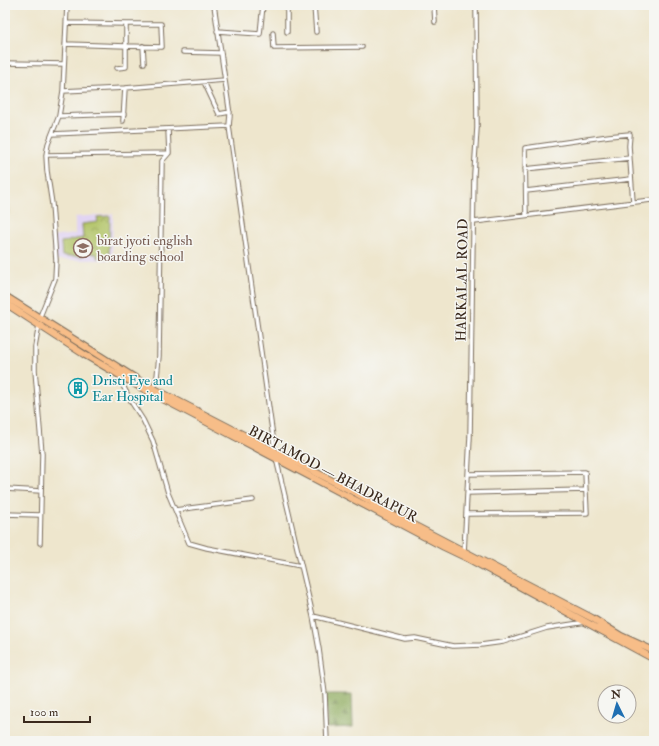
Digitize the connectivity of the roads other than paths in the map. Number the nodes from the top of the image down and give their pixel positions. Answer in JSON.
{"nodes":[{"id":1,"x":67,"y":5,"type":"edge"},
{"id":2,"x":214,"y":5,"type":"edge"},
{"id":3,"x":263,"y":5,"type":"edge"},
{"id":4,"x":287,"y":5,"type":"edge"},
{"id":5,"x":314,"y":5,"type":"edge"},
{"id":6,"x":434,"y":5,"type":"edge"},
{"id":7,"x":476,"y":5,"type":"edge"},
{"id":8,"x":435,"y":22,"type":"dead end"},
{"id":9,"x":67,"y":23,"type":"junction"},
{"id":10,"x":126,"y":24,"type":"junction"},
{"id":11,"x":217,"y":30,"type":"junction"},
{"id":12,"x":287,"y":32,"type":"dead end"},
{"id":13,"x":316,"y":32,"type":"dead end"},
{"id":14,"x":273,"y":33,"type":"dead end"},
{"id":15,"x":65,"y":44,"type":"junction"},
{"id":16,"x":126,"y":46,"type":"junction"},
{"id":17,"x":143,"y":46,"type":"junction"},
{"id":18,"x":362,"y":47,"type":"dead end"},
{"id":19,"x":183,"y":52,"type":"dead end"},
{"id":20,"x":221,"y":53,"type":"junction"},
{"id":21,"x":5,"y":63,"type":"edge"},
{"id":22,"x":144,"y":63,"type":"dead end"},
{"id":23,"x":64,"y":64,"type":"junction"},
{"id":24,"x":117,"y":68,"type":"dead end"},
{"id":25,"x":225,"y":80,"type":"junction"},
{"id":26,"x":204,"y":82,"type":"junction"},
{"id":27,"x":125,"y":88,"type":"junction"},
{"id":28,"x":63,"y":91,"type":"junction"},
{"id":29,"x":230,"y":112,"type":"junction"},
{"id":30,"x":124,"y":114,"type":"junction"},
{"id":31,"x":59,"y":116,"type":"junction"},
{"id":32,"x":124,"y":121,"type":"dead end"},
{"id":33,"x":229,"y":126,"type":"junction"},
{"id":34,"x":168,"y":129,"type":"junction"},
{"id":35,"x":52,"y":134,"type":"junction"},
{"id":36,"x":169,"y":153,"type":"junction"},
{"id":37,"x":46,"y":155,"type":"junction"},
{"id":38,"x":630,"y":158,"type":"junction"},
{"id":39,"x":525,"y":169,"type":"junction"},
{"id":40,"x":631,"y":179,"type":"junction"},
{"id":41,"x":526,"y":191,"type":"junction"},
{"id":42,"x":651,"y":200,"type":"dead end"},
{"id":43,"x":633,"y":202,"type":"junction"},
{"id":44,"x":526,"y":215,"type":"junction"},
{"id":45,"x":474,"y":222,"type":"junction"},
{"id":46,"x":5,"y":296,"type":"edge"},
{"id":47,"x":5,"y":303,"type":"edge"},
{"id":48,"x":39,"y":321,"type":"junction"},
{"id":49,"x":113,"y":368,"type":"junction"},
{"id":50,"x":122,"y":376,"type":"junction"},
{"id":51,"x":154,"y":388,"type":"junction"},
{"id":52,"x":276,"y":455,"type":"junction"},
{"id":53,"x":468,"y":474,"type":"junction"},
{"id":54,"x":5,"y":489,"type":"edge"},
{"id":55,"x":586,"y":490,"type":"junction"},
{"id":56,"x":41,"y":491,"type":"junction"},
{"id":57,"x":467,"y":493,"type":"junction"},
{"id":58,"x":253,"y":500,"type":"dead end"},
{"id":59,"x":175,"y":510,"type":"junction"},
{"id":60,"x":5,"y":514,"type":"edge"},
{"id":61,"x":466,"y":514,"type":"junction"},
{"id":62,"x":40,"y":515,"type":"junction"},
{"id":63,"x":40,"y":544,"type":"dead end"},
{"id":64,"x":463,"y":554,"type":"junction"},
{"id":65,"x":301,"y":566,"type":"junction"},
{"id":66,"x":313,"y":616,"type":"junction"},
{"id":67,"x":589,"y":620,"type":"junction"},
{"id":68,"x":654,"y":651,"type":"edge"},
{"id":69,"x":654,"y":659,"type":"edge"},
{"id":70,"x":327,"y":741,"type":"edge"}],
"edges":[{"from":1,"to":9,"type":"street"},
{"from":2,"to":11,"type":"street"},
{"from":3,"to":11,"type":"street"},
{"from":4,"to":12,"type":"street"},
{"from":5,"to":13,"type":"street"},
{"from":6,"to":8,"type":"street"},
{"from":7,"to":45,"type":"street","name":"HARKALAL ROAD"},
{"from":9,"to":10,"type":"street"},
{"from":9,"to":15,"type":"street"},
{"from":10,"to":16,"type":"street"},
{"from":10,"to":17,"type":"street"},
{"from":11,"to":20,"type":"street"},
{"from":14,"to":18,"type":"street"},
{"from":15,"to":16,"type":"street"},
{"from":15,"to":23,"type":"street"},
{"from":16,"to":17,"type":"street"},
{"from":16,"to":24,"type":"street"},
{"from":17,"to":22,"type":"street"},
{"from":19,"to":20,"type":"street"},
{"from":20,"to":25,"type":"street"},
{"from":21,"to":23,"type":"street"},
{"from":23,"to":28,"type":"street"},
{"from":25,"to":26,"type":"street"},
{"from":25,"to":29,"type":"street"},
{"from":26,"to":27,"type":"street"},
{"from":26,"to":29,"type":"street"},
{"from":27,"to":28,"type":"street"},
{"from":27,"to":30,"type":"street"},
{"from":28,"to":31,"type":"street"},
{"from":29,"to":33,"type":"street"},
{"from":30,"to":31,"type":"street"},
{"from":30,"to":32,"type":"street"},
{"from":31,"to":35,"type":"street"},
{"from":33,"to":34,"type":"street"},
{"from":33,"to":52,"type":"street"},
{"from":34,"to":35,"type":"street"},
{"from":34,"to":36,"type":"street"},
{"from":35,"to":37,"type":"street"},
{"from":36,"to":37,"type":"street"},
{"from":36,"to":51,"type":"street"},
{"from":37,"to":48,"type":"street"},
{"from":38,"to":39,"type":"street"},
{"from":38,"to":39,"type":"street"},
{"from":38,"to":40,"type":"street"},
{"from":39,"to":41,"type":"street"},
{"from":40,"to":41,"type":"street"},
{"from":40,"to":43,"type":"street"},
{"from":41,"to":44,"type":"street"},
{"from":42,"to":43,"type":"street"},
{"from":43,"to":44,"type":"street"},
{"from":44,"to":45,"type":"street"},
{"from":45,"to":53,"type":"street","name":"HARKALAL ROAD"},
{"from":46,"to":48,"type":"main road","name":"BIRTAMOD — BHADRAPUR"},
{"from":47,"to":48,"type":"main road","name":"BIRTAMOD — BHADRAPUR"},
{"from":48,"to":49,"type":"main road","name":"BIRTAMOD — BHADRAPUR"},
{"from":48,"to":56,"type":"street"},
{"from":49,"to":50,"type":"main road","name":"BIRTAMOD — BHADRAPUR"},
{"from":49,"to":51,"type":"main road","name":"BIRTAMOD — BHADRAPUR"},
{"from":50,"to":52,"type":"main road","name":"BIRTAMOD — BHADRAPUR"},
{"from":50,"to":59,"type":"street"},
{"from":51,"to":52,"type":"main road","name":"BIRTAMOD — BHADRAPUR"},
{"from":52,"to":64,"type":"main road","name":"BIRTAMOD — BHADRAPUR"},
{"from":52,"to":65,"type":"street"},
{"from":53,"to":55,"type":"street"},
{"from":53,"to":57,"type":"street","name":"HARKALAL ROAD"},
{"from":54,"to":56,"type":"street"},
{"from":55,"to":57,"type":"street"},
{"from":55,"to":61,"type":"street"},
{"from":56,"to":62,"type":"street"},
{"from":57,"to":61,"type":"street","name":"HARKALAL ROAD"},
{"from":58,"to":59,"type":"street"},
{"from":59,"to":65,"type":"street"},
{"from":60,"to":62,"type":"street"},
{"from":61,"to":64,"type":"street","name":"HARKALAL ROAD"},
{"from":62,"to":63,"type":"street"},
{"from":64,"to":67,"type":"main road","name":"BIRTAMOD — BHADRAPUR"},
{"from":65,"to":66,"type":"street"},
{"from":66,"to":67,"type":"street"},
{"from":66,"to":70,"type":"street"},
{"from":67,"to":68,"type":"main road","name":"BIRTAMOD — BHADRAPUR"},
{"from":67,"to":69,"type":"main road","name":"BIRTAMOD — BHADRAPUR"}]}
